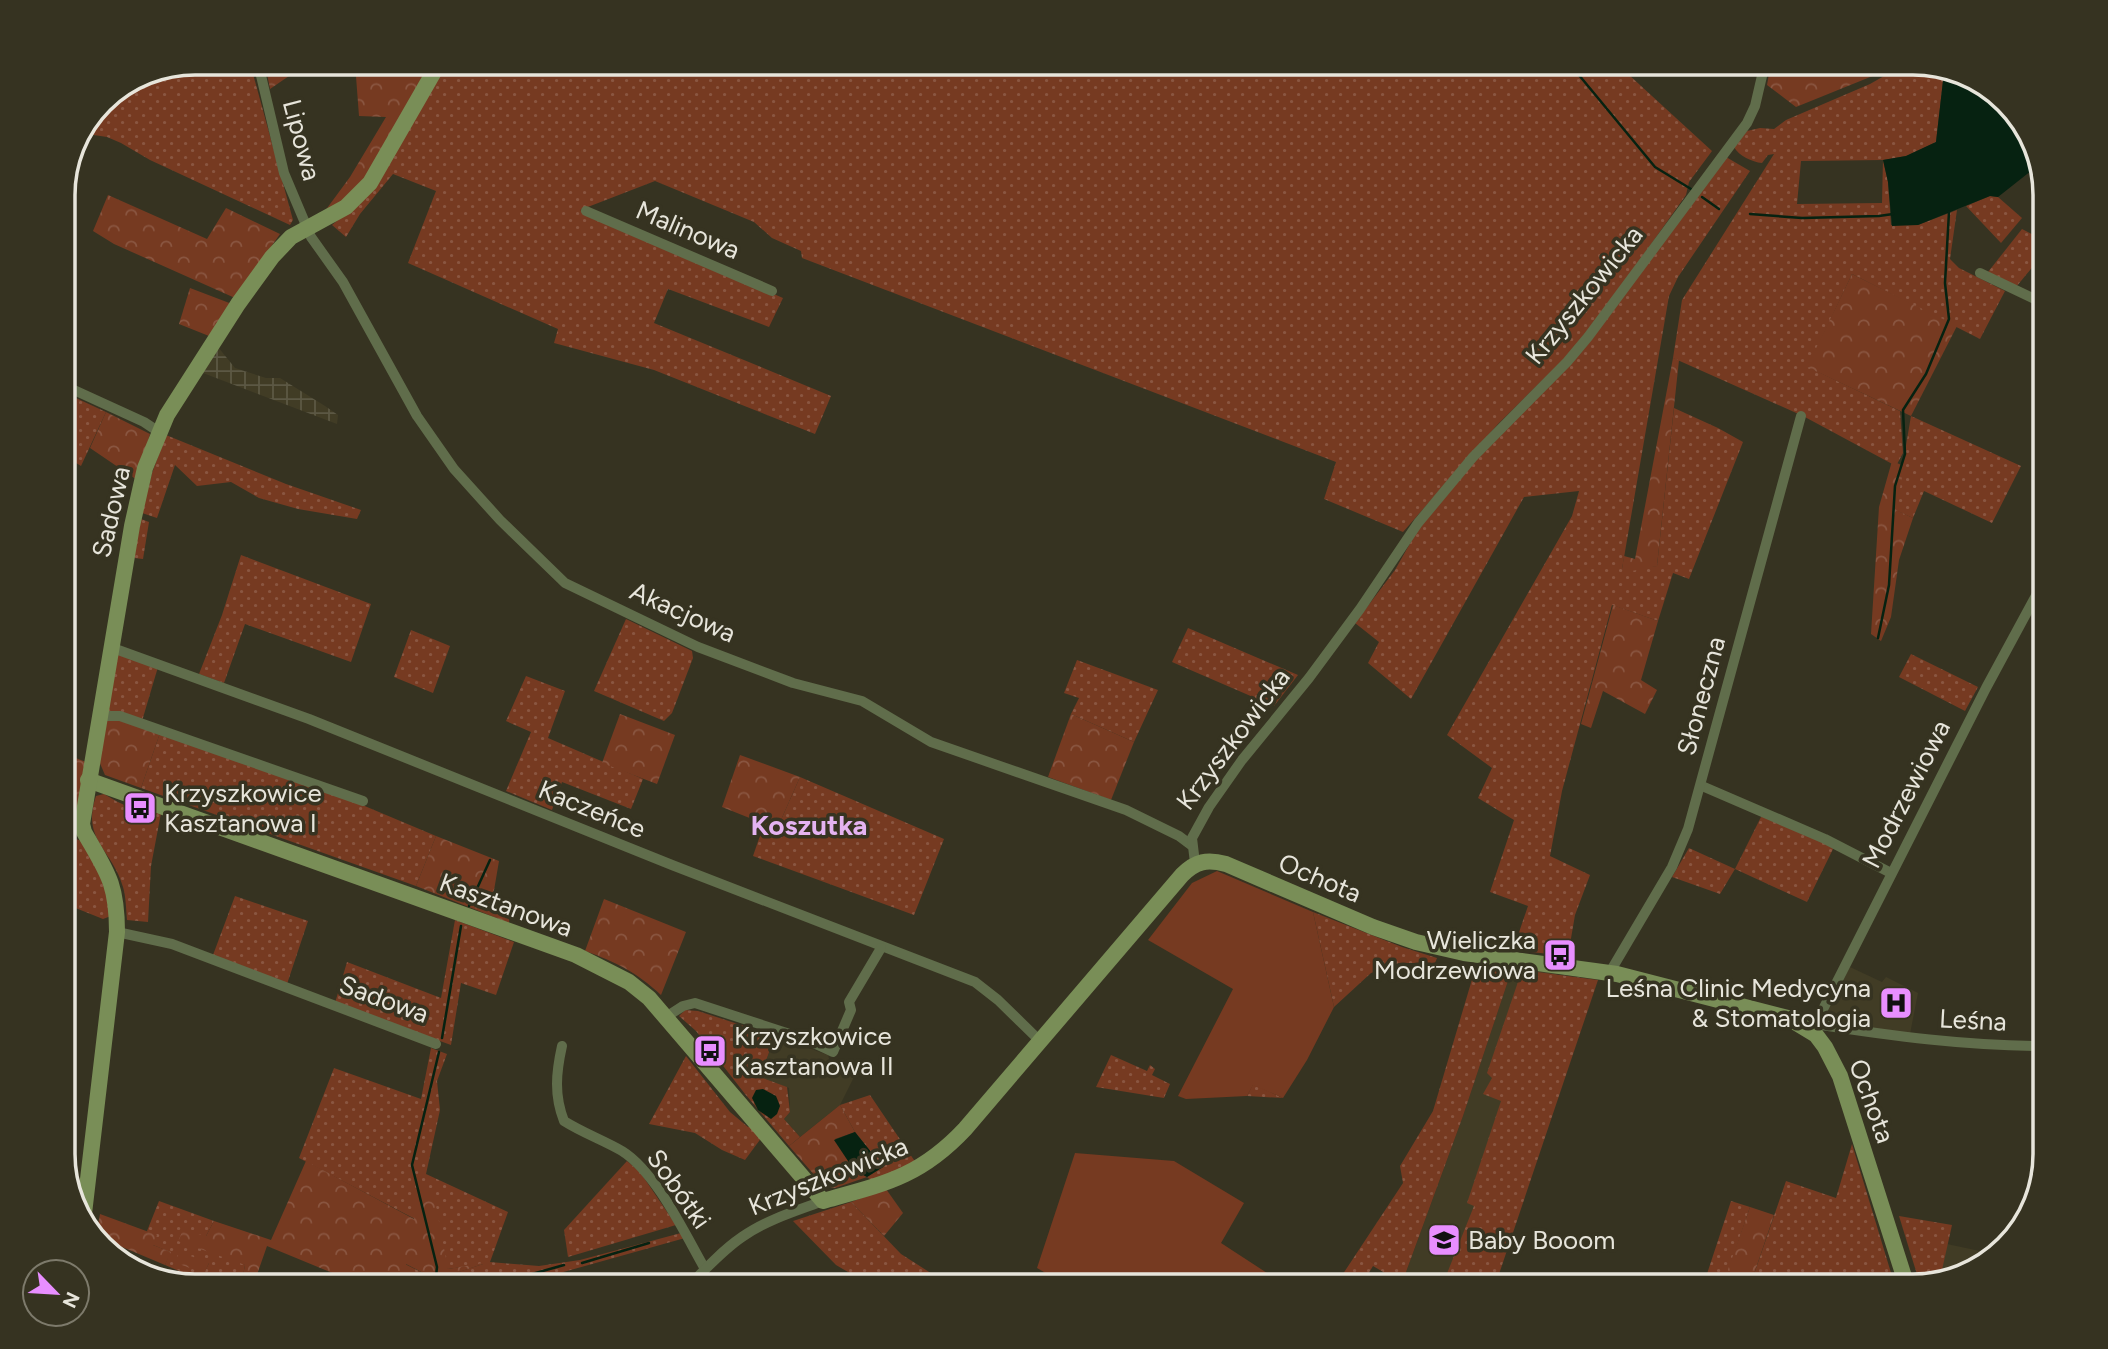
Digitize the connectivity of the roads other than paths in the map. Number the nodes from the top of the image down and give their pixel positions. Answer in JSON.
{"nodes":[{"id":1,"x":261,"y":75,"type":"edge"},
{"id":2,"x":432,"y":75,"type":"edge"},
{"id":3,"x":1762,"y":75,"type":"edge"},
{"id":4,"x":586,"y":211,"type":"dead end"},
{"id":5,"x":307,"y":228,"type":"junction"},
{"id":6,"x":1980,"y":273,"type":"dead end"},
{"id":7,"x":772,"y":290,"type":"dead end"},
{"id":8,"x":2033,"y":298,"type":"edge"},
{"id":9,"x":76,"y":391,"type":"edge"},
{"id":10,"x":1801,"y":416,"type":"dead end"},
{"id":11,"x":159,"y":432,"type":"junction"},
{"id":12,"x":2033,"y":601,"type":"edge"},
{"id":13,"x":110,"y":647,"type":"junction"},
{"id":14,"x":99,"y":716,"type":"junction"},
{"id":15,"x":89,"y":780,"type":"junction"},
{"id":16,"x":1702,"y":786,"type":"junction"},
{"id":17,"x":363,"y":801,"type":"dead end"},
{"id":18,"x":1191,"y":845,"type":"junction"},
{"id":19,"x":1195,"y":863,"type":"junction"},
{"id":20,"x":1891,"y":873,"type":"junction"},
{"id":21,"x":117,"y":932,"type":"junction"},
{"id":22,"x":881,"y":948,"type":"junction"},
{"id":23,"x":1610,"y":972,"type":"junction"},
{"id":24,"x":666,"y":1017,"type":"junction"},
{"id":25,"x":1813,"y":1027,"type":"junction"},
{"id":26,"x":1040,"y":1041,"type":"junction"},
{"id":27,"x":436,"y":1044,"type":"dead end"},
{"id":28,"x":562,"y":1046,"type":"dead end"},
{"id":29,"x":2033,"y":1046,"type":"edge"},
{"id":30,"x":823,"y":1201,"type":"junction"},
{"id":31,"x":85,"y":1203,"type":"edge"},
{"id":32,"x":705,"y":1269,"type":"junction"},
{"id":33,"x":700,"y":1274,"type":"edge"},
{"id":34,"x":1904,"y":1274,"type":"edge"}],
"edges":[{"from":1,"to":5,"type":"street","name":"Lipowa"},
{"from":2,"to":5,"type":"street","name":"Sadowa"},
{"from":3,"to":18,"type":"street","name":"Krzyszkowicka"},
{"from":4,"to":7,"type":"street","name":"Malinowa"},
{"from":5,"to":11,"type":"street","name":"Sadowa"},
{"from":5,"to":18,"type":"street","name":"Akacjowa"},
{"from":6,"to":8,"type":"street"},
{"from":9,"to":11,"type":"street"},
{"from":10,"to":16,"type":"street","name":"Słoneczna"},
{"from":11,"to":13,"type":"street","name":"Sadowa"},
{"from":12,"to":20,"type":"street","name":"Modrzewiowa"},
{"from":13,"to":14,"type":"street","name":"Sadowa"},
{"from":13,"to":22,"type":"street","name":"Kaczeńce"},
{"from":14,"to":15,"type":"street","name":"Sadowa"},
{"from":14,"to":17,"type":"street"},
{"from":15,"to":21,"type":"street","name":"Sadowa"},
{"from":15,"to":24,"type":"street","name":"Kasztanowa"},
{"from":16,"to":20,"type":"street"},
{"from":16,"to":23,"type":"street","name":"Słoneczna"},
{"from":18,"to":19,"type":"street","name":"Krzyszkowicka"},
{"from":19,"to":23,"type":"street","name":"Ochota"},
{"from":19,"to":26,"type":"street","name":"Krzyszkowicka"},
{"from":20,"to":25,"type":"street","name":"Modrzewiowa"},
{"from":21,"to":27,"type":"street","name":"Sadowa"},
{"from":21,"to":31,"type":"street","name":"Sadowa"},
{"from":22,"to":24,"type":"street"},
{"from":22,"to":26,"type":"street","name":"Kaczeńce"},
{"from":23,"to":25,"type":"street","name":"Ochota"},
{"from":24,"to":30,"type":"street","name":"Kasztanowa"},
{"from":25,"to":29,"type":"street","name":"Leśna"},
{"from":25,"to":34,"type":"street","name":"Ochota"},
{"from":26,"to":30,"type":"street","name":"Krzyszkowicka"},
{"from":28,"to":32,"type":"street","name":"Sobótki"},
{"from":30,"to":32,"type":"street","name":"Krzyszkowicka"},
{"from":32,"to":33,"type":"street","name":"Krzyszkowicka"}]}
